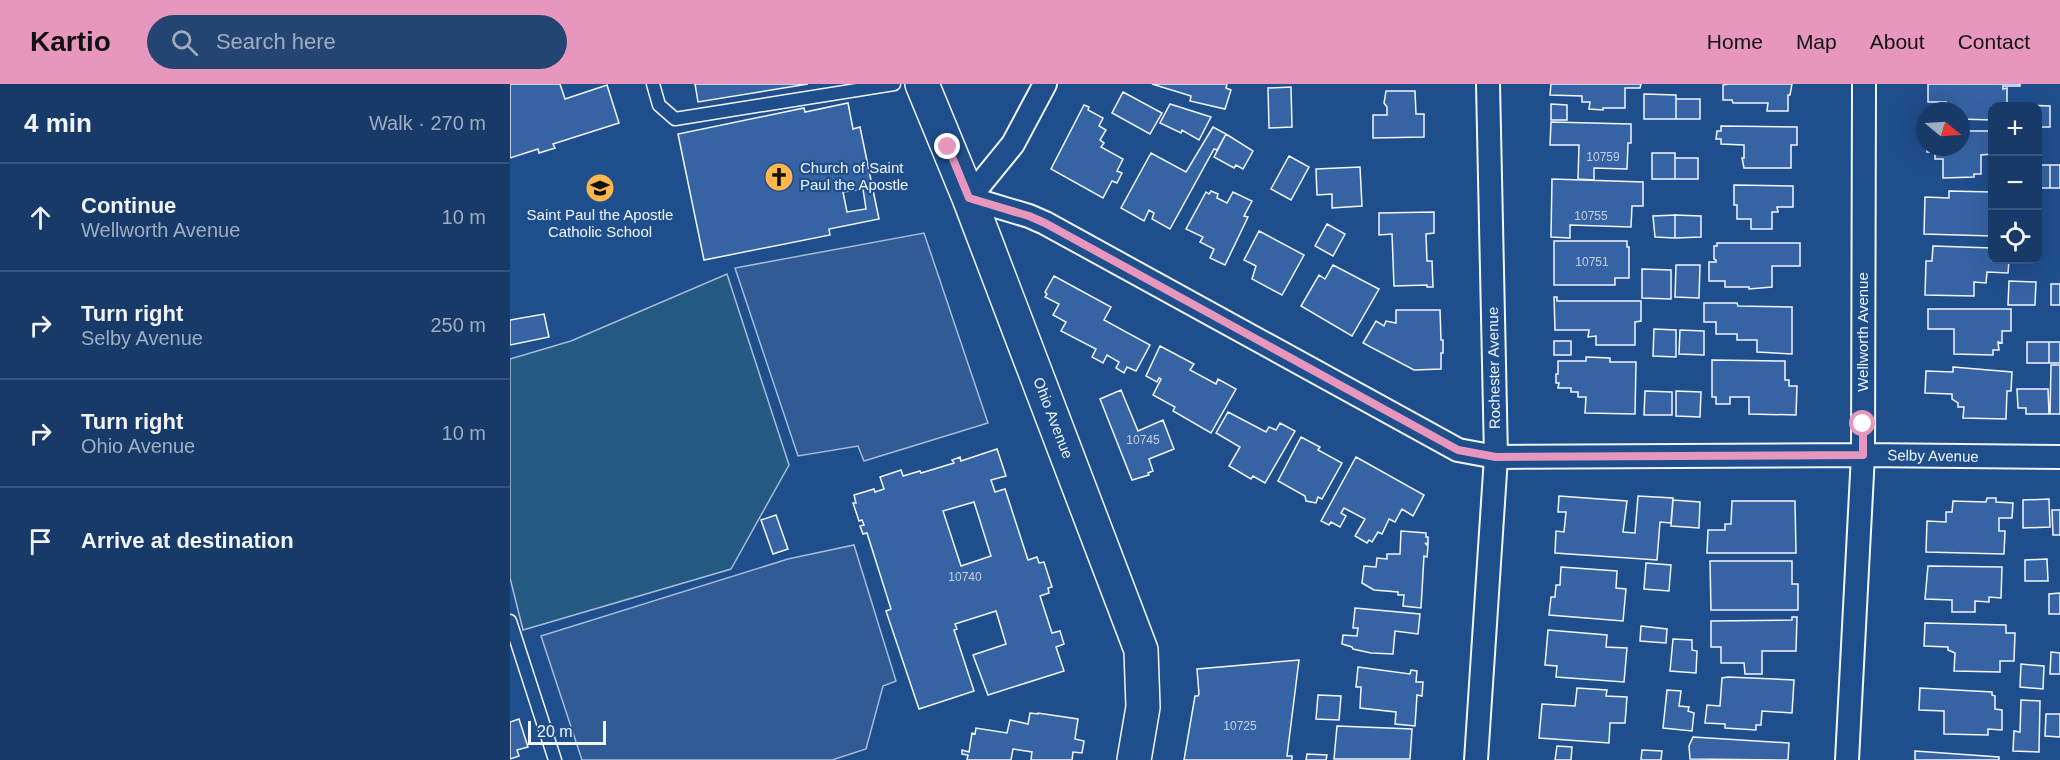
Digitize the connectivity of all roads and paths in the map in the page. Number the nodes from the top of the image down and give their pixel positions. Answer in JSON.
{"nodes":[{"id":1,"x":653,"y":84,"type":"edge"},
{"id":2,"x":894,"y":84,"type":"edge"},
{"id":3,"x":922,"y":84,"type":"edge"},
{"id":4,"x":1045,"y":84,"type":"edge"},
{"id":5,"x":1488,"y":84,"type":"edge"},
{"id":6,"x":1864,"y":84,"type":"edge"},
{"id":7,"x":969,"y":198,"type":"junction"},
{"id":8,"x":1863,"y":455,"type":"junction"},
{"id":9,"x":1496,"y":457,"type":"junction"},
{"id":10,"x":2060,"y":457,"type":"edge"},
{"id":11,"x":510,"y":621,"type":"edge"},
{"id":12,"x":555,"y":760,"type":"edge"},
{"id":13,"x":1134,"y":760,"type":"edge"},
{"id":14,"x":1476,"y":760,"type":"edge"},
{"id":15,"x":1847,"y":760,"type":"edge"}],
"edges":[{"from":1,"to":2,"type":"lane"},
{"from":3,"to":7,"type":"street","name":"Ohio Avenue"},
{"from":4,"to":7,"type":"street"},
{"from":5,"to":9,"type":"street","name":"Rochester Avenue"},
{"from":6,"to":8,"type":"street","name":"Wellworth Avenue"},
{"from":7,"to":9,"type":"street","name":"Selby Avenue"},
{"from":7,"to":13,"type":"street","name":"Ohio Avenue"},
{"from":8,"to":9,"type":"street","name":"Selby Avenue"},
{"from":8,"to":10,"type":"street","name":"Selby Avenue"},
{"from":8,"to":15,"type":"street","name":"Wellworth Avenue"},
{"from":9,"to":14,"type":"street","name":"Rochester Avenue"},
{"from":11,"to":12,"type":"lane"}]}
